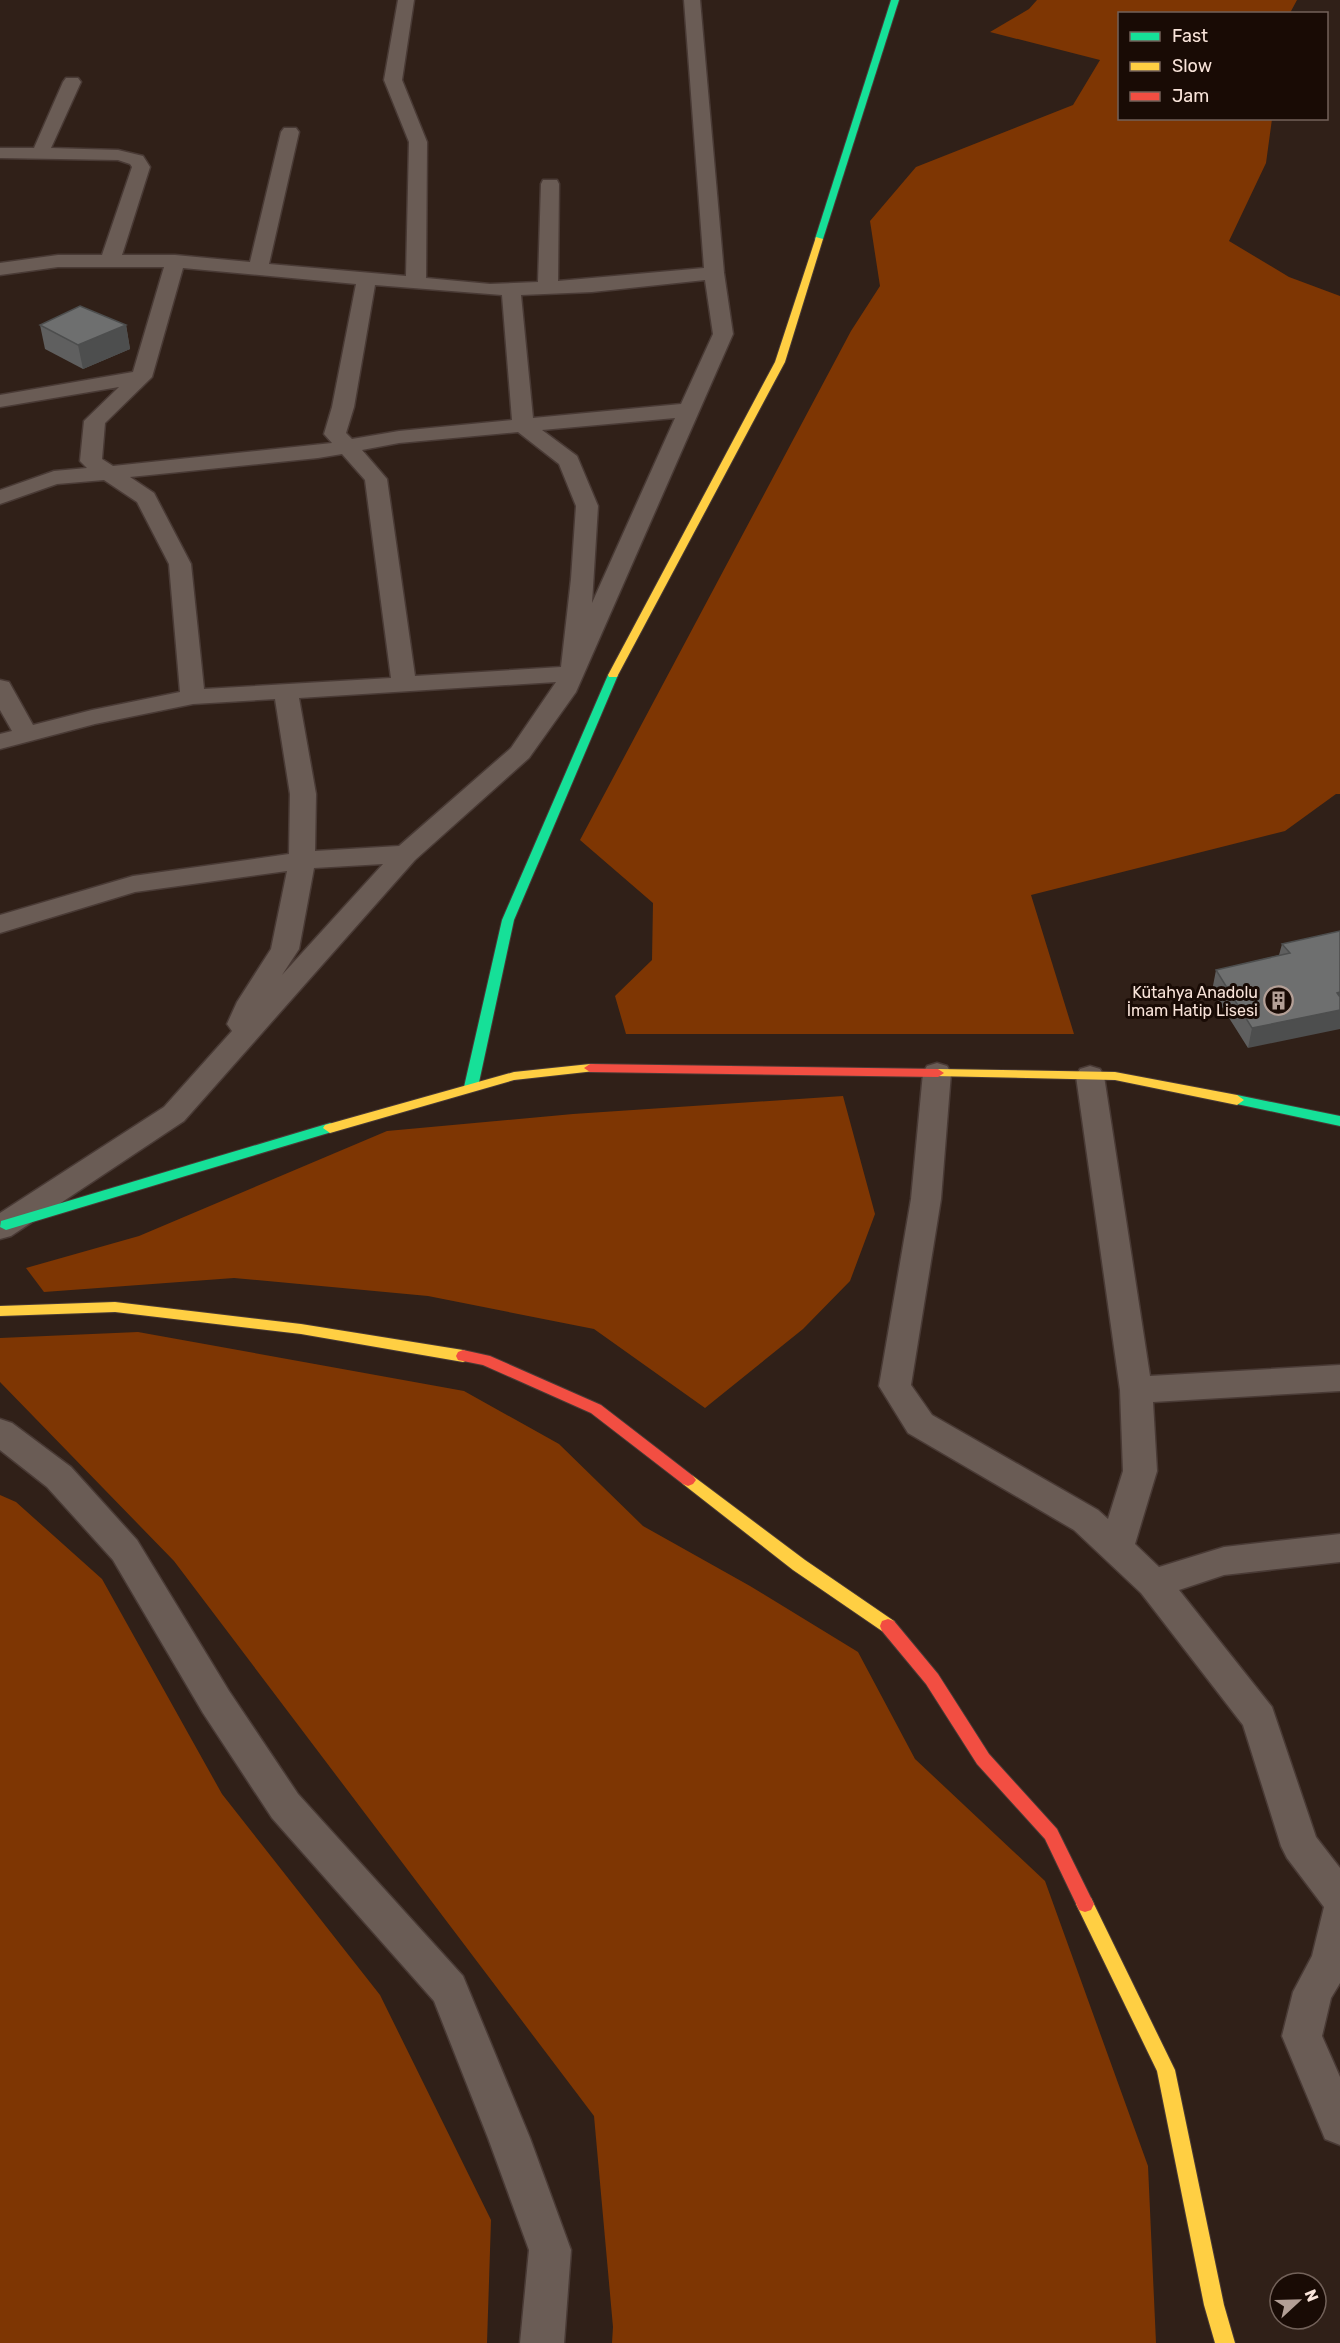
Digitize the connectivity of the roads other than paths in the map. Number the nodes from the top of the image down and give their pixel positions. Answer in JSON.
{"nodes":[{"id":1,"x":406,"y":0,"type":"edge"},
{"id":2,"x":692,"y":0,"type":"edge"},
{"id":3,"x":895,"y":0,"type":"edge"},
{"id":4,"x":72,"y":82,"type":"dead end"},
{"id":5,"x":290,"y":132,"type":"dead end"},
{"id":6,"x":0,"y":153,"type":"edge"},
{"id":7,"x":40,"y":154,"type":"junction"},
{"id":8,"x":550,"y":184,"type":"dead end"},
{"id":9,"x":110,"y":261,"type":"junction"},
{"id":10,"x":175,"y":261,"type":"junction"},
{"id":11,"x":258,"y":268,"type":"junction"},
{"id":12,"x":0,"y":269,"type":"edge"},
{"id":13,"x":714,"y":273,"type":"junction"},
{"id":14,"x":367,"y":278,"type":"junction"},
{"id":15,"x":416,"y":282,"type":"junction"},
{"id":16,"x":548,"y":287,"type":"junction"},
{"id":17,"x":511,"y":289,"type":"junction"},
{"id":18,"x":142,"y":377,"type":"junction"},
{"id":19,"x":0,"y":401,"type":"edge"},
{"id":20,"x":690,"y":410,"type":"junction"},
{"id":21,"x":523,"y":426,"type":"junction"},
{"id":22,"x":341,"y":440,"type":"junction"},
{"id":23,"x":98,"y":467,"type":"junction"},
{"id":24,"x":0,"y":475,"type":"edge"},
{"id":25,"x":0,"y":497,"type":"edge"},
{"id":26,"x":572,"y":674,"type":"junction"},
{"id":27,"x":404,"y":684,"type":"junction"},
{"id":28,"x":0,"y":687,"type":"edge"},
{"id":29,"x":286,"y":691,"type":"junction"},
{"id":30,"x":193,"y":697,"type":"junction"},
{"id":31,"x":26,"y":735,"type":"junction"},
{"id":32,"x":0,"y":742,"type":"edge"},
{"id":33,"x":406,"y":854,"type":"junction"},
{"id":34,"x":302,"y":860,"type":"junction"},
{"id":35,"x":0,"y":924,"type":"edge"},
{"id":36,"x":226,"y":1057,"type":"junction"},
{"id":37,"x":937,"y":1073,"type":"junction"},
{"id":38,"x":1090,"y":1076,"type":"junction"},
{"id":39,"x":471,"y":1087,"type":"junction"},
{"id":40,"x":1340,"y":1121,"type":"edge"},
{"id":41,"x":2,"y":1227,"type":"edge"},
{"id":42,"x":0,"y":1311,"type":"edge"},
{"id":43,"x":1340,"y":1378,"type":"edge"},
{"id":44,"x":1136,"y":1390,"type":"junction"},
{"id":45,"x":0,"y":1432,"type":"edge"},
{"id":46,"x":1340,"y":1548,"type":"edge"},
{"id":47,"x":1116,"y":1549,"type":"junction"},
{"id":48,"x":1154,"y":1584,"type":"junction"},
{"id":49,"x":1340,"y":1898,"type":"edge"},
{"id":50,"x":1340,"y":1914,"type":"edge"},
{"id":51,"x":1340,"y":2125,"type":"edge"},
{"id":52,"x":543,"y":2343,"type":"edge"},
{"id":53,"x":1225,"y":2343,"type":"edge"}],
"edges":[{"from":1,"to":15,"type":"street"},
{"from":2,"to":13,"type":"street"},
{"from":3,"to":39,"type":"street"},
{"from":4,"to":7,"type":"street"},
{"from":5,"to":11,"type":"street"},
{"from":6,"to":7,"type":"street"},
{"from":7,"to":9,"type":"street"},
{"from":8,"to":16,"type":"street"},
{"from":9,"to":10,"type":"street"},
{"from":9,"to":12,"type":"street"},
{"from":10,"to":11,"type":"street"},
{"from":10,"to":18,"type":"street"},
{"from":11,"to":14,"type":"street"},
{"from":13,"to":16,"type":"street"},
{"from":13,"to":20,"type":"street"},
{"from":14,"to":15,"type":"street"},
{"from":14,"to":22,"type":"street"},
{"from":15,"to":17,"type":"street"},
{"from":16,"to":17,"type":"street"},
{"from":17,"to":21,"type":"street"},
{"from":18,"to":19,"type":"street"},
{"from":18,"to":23,"type":"street"},
{"from":20,"to":21,"type":"street"},
{"from":20,"to":26,"type":"street"},
{"from":21,"to":22,"type":"street"},
{"from":21,"to":26,"type":"street"},
{"from":22,"to":23,"type":"street"},
{"from":22,"to":27,"type":"street"},
{"from":23,"to":24,"type":"street"},
{"from":23,"to":25,"type":"street"},
{"from":23,"to":30,"type":"street"},
{"from":26,"to":27,"type":"street"},
{"from":26,"to":33,"type":"street"},
{"from":27,"to":29,"type":"street"},
{"from":28,"to":31,"type":"street"},
{"from":29,"to":30,"type":"street"},
{"from":29,"to":34,"type":"street"},
{"from":30,"to":31,"type":"street"},
{"from":31,"to":32,"type":"street"},
{"from":33,"to":34,"type":"street"},
{"from":33,"to":36,"type":"street"},
{"from":34,"to":35,"type":"street"},
{"from":34,"to":36,"type":"street"},
{"from":36,"to":41,"type":"street"},
{"from":37,"to":38,"type":"street"},
{"from":37,"to":39,"type":"street"},
{"from":37,"to":47,"type":"street"},
{"from":38,"to":40,"type":"street"},
{"from":38,"to":44,"type":"street"},
{"from":39,"to":41,"type":"street"},
{"from":42,"to":53,"type":"street"},
{"from":43,"to":44,"type":"street"},
{"from":44,"to":47,"type":"street"},
{"from":45,"to":52,"type":"street"},
{"from":46,"to":48,"type":"street"},
{"from":47,"to":48,"type":"street"},
{"from":48,"to":49,"type":"street"},
{"from":50,"to":51,"type":"street"}]}
